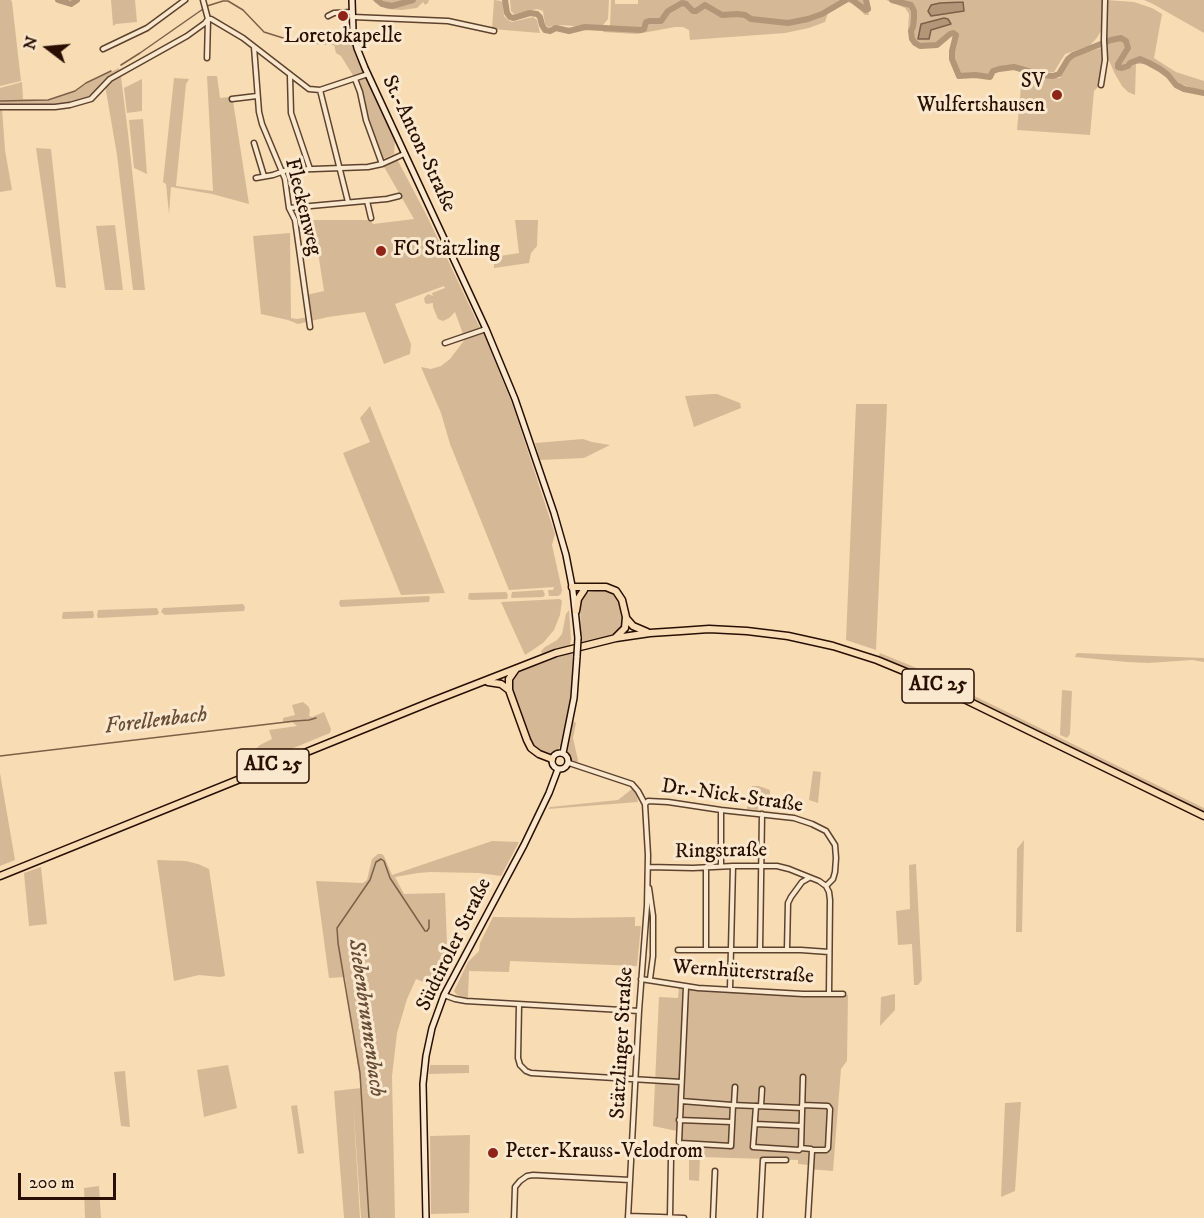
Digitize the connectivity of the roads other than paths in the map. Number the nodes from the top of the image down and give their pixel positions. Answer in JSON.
{"nodes":[{"id":1,"x":185,"y":0,"type":"edge"},
{"id":2,"x":203,"y":0,"type":"edge"},
{"id":3,"x":352,"y":0,"type":"edge"},
{"id":4,"x":1105,"y":0,"type":"edge"},
{"id":5,"x":352,"y":15,"type":"junction"},
{"id":6,"x":328,"y":16,"type":"dead end"},
{"id":7,"x":208,"y":19,"type":"junction"},
{"id":8,"x":494,"y":31,"type":"dead end"},
{"id":9,"x":254,"y":47,"type":"junction"},
{"id":10,"x":103,"y":49,"type":"dead end"},
{"id":11,"x":207,"y":58,"type":"dead end"},
{"id":12,"x":368,"y":74,"type":"junction"},
{"id":13,"x":290,"y":75,"type":"junction"},
{"id":14,"x":355,"y":79,"type":"junction"},
{"id":15,"x":1101,"y":85,"type":"dead end"},
{"id":16,"x":320,"y":90,"type":"junction"},
{"id":17,"x":257,"y":96,"type":"junction"},
{"id":18,"x":232,"y":99,"type":"dead end"},
{"id":19,"x":0,"y":107,"type":"edge"},
{"id":20,"x":254,"y":143,"type":"dead end"},
{"id":21,"x":405,"y":153,"type":"junction"},
{"id":22,"x":381,"y":164,"type":"junction"},
{"id":23,"x":340,"y":167,"type":"junction"},
{"id":24,"x":309,"y":169,"type":"junction"},
{"id":25,"x":282,"y":172,"type":"junction"},
{"id":26,"x":264,"y":176,"type":"junction"},
{"id":27,"x":256,"y":178,"type":"dead end"},
{"id":28,"x":399,"y":196,"type":"dead end"},
{"id":29,"x":367,"y":201,"type":"junction"},
{"id":30,"x":348,"y":202,"type":"junction"},
{"id":31,"x":290,"y":208,"type":"junction"},
{"id":32,"x":370,"y":218,"type":"dead end"},
{"id":33,"x":310,"y":327,"type":"dead end"},
{"id":34,"x":486,"y":329,"type":"junction"},
{"id":35,"x":445,"y":343,"type":"dead end"},
{"id":36,"x":572,"y":586,"type":"junction"},
{"id":37,"x":599,"y":586,"type":"junction"},
{"id":38,"x":584,"y":590,"type":"junction"},
{"id":39,"x":576,"y":611,"type":"junction"},
{"id":40,"x":626,"y":617,"type":"junction"},
{"id":41,"x":650,"y":633,"type":"junction"},
{"id":42,"x":616,"y":638,"type":"junction"},
{"id":43,"x":517,"y":668,"type":"junction"},
{"id":44,"x":485,"y":682,"type":"junction"},
{"id":45,"x":509,"y":690,"type":"junction"},
{"id":46,"x":563,"y":753,"type":"junction"},
{"id":47,"x":552,"y":759,"type":"junction"},
{"id":48,"x":568,"y":763,"type":"junction"},
{"id":49,"x":558,"y":769,"type":"junction"},
{"id":50,"x":645,"y":804,"type":"junction"},
{"id":51,"x":721,"y":810,"type":"junction"},
{"id":52,"x":762,"y":814,"type":"junction"},
{"id":53,"x":1204,"y":816,"type":"edge"},
{"id":54,"x":721,"y":866,"type":"junction"},
{"id":55,"x":733,"y":866,"type":"junction"},
{"id":56,"x":761,"y":866,"type":"junction"},
{"id":57,"x":648,"y":867,"type":"junction"},
{"id":58,"x":706,"y":867,"type":"junction"},
{"id":59,"x":802,"y":875,"type":"junction"},
{"id":60,"x":0,"y":876,"type":"edge"},
{"id":61,"x":810,"y":878,"type":"junction"},
{"id":62,"x":802,"y":882,"type":"junction"},
{"id":63,"x":826,"y":886,"type":"junction"},
{"id":64,"x":650,"y":906,"type":"junction"},
{"id":65,"x":760,"y":949,"type":"junction"},
{"id":66,"x":678,"y":950,"type":"dead end"},
{"id":67,"x":706,"y":950,"type":"junction"},
{"id":68,"x":732,"y":950,"type":"junction"},
{"id":69,"x":787,"y":950,"type":"junction"},
{"id":70,"x":830,"y":952,"type":"junction"},
{"id":71,"x":641,"y":979,"type":"junction"},
{"id":72,"x":650,"y":980,"type":"junction"},
{"id":73,"x":686,"y":987,"type":"junction"},
{"id":74,"x":730,"y":989,"type":"junction"},
{"id":75,"x":828,"y":993,"type":"junction"},
{"id":76,"x":444,"y":994,"type":"junction"},
{"id":77,"x":843,"y":994,"type":"dead end"},
{"id":78,"x":519,"y":1005,"type":"junction"},
{"id":79,"x":639,"y":1011,"type":"junction"},
{"id":80,"x":803,"y":1077,"type":"dead end"},
{"id":81,"x":635,"y":1080,"type":"junction"},
{"id":82,"x":681,"y":1083,"type":"junction"},
{"id":83,"x":735,"y":1088,"type":"dead end"},
{"id":84,"x":762,"y":1089,"type":"dead end"},
{"id":85,"x":681,"y":1101,"type":"junction"},
{"id":86,"x":734,"y":1105,"type":"junction"},
{"id":87,"x":758,"y":1106,"type":"junction"},
{"id":88,"x":802,"y":1106,"type":"junction"},
{"id":89,"x":680,"y":1120,"type":"junction"},
{"id":90,"x":732,"y":1122,"type":"junction"},
{"id":91,"x":755,"y":1124,"type":"junction"},
{"id":92,"x":801,"y":1126,"type":"junction"},
{"id":93,"x":801,"y":1148,"type":"junction"},
{"id":94,"x":812,"y":1150,"type":"junction"},
{"id":95,"x":671,"y":1158,"type":"dead end"},
{"id":96,"x":786,"y":1160,"type":"dead end"},
{"id":97,"x":715,"y":1170,"type":"dead end"},
{"id":98,"x":630,"y":1180,"type":"junction"},
{"id":99,"x":628,"y":1217,"type":"edge"},
{"id":100,"x":660,"y":1217,"type":"edge"},
{"id":101,"x":670,"y":1217,"type":"edge"},
{"id":102,"x":426,"y":1218,"type":"edge"},
{"id":103,"x":514,"y":1218,"type":"edge"},
{"id":104,"x":684,"y":1218,"type":"edge"},
{"id":105,"x":713,"y":1218,"type":"edge"},
{"id":106,"x":760,"y":1218,"type":"edge"},
{"id":107,"x":808,"y":1218,"type":"edge"}],
"edges":[{"from":1,"to":10,"type":"street"},
{"from":2,"to":7,"type":"street"},
{"from":3,"to":5,"type":"main road","name":"St.-Anton-Straße"},
{"from":4,"to":15,"type":"street"},
{"from":5,"to":6,"type":"street"},
{"from":5,"to":8,"type":"street"},
{"from":5,"to":12,"type":"main road","name":"St.-Anton-Straße"},
{"from":7,"to":9,"type":"street"},
{"from":7,"to":11,"type":"street"},
{"from":7,"to":19,"type":"street"},
{"from":9,"to":13,"type":"street"},
{"from":9,"to":17,"type":"street","name":"Fleckenweg"},
{"from":12,"to":14,"type":"street"},
{"from":12,"to":21,"type":"main road","name":"St.-Anton-Straße"},
{"from":13,"to":16,"type":"street"},
{"from":13,"to":24,"type":"street"},
{"from":14,"to":16,"type":"street"},
{"from":14,"to":22,"type":"street"},
{"from":16,"to":23,"type":"street"},
{"from":17,"to":18,"type":"street"},
{"from":17,"to":25,"type":"street","name":"Fleckenweg"},
{"from":20,"to":26,"type":"street"},
{"from":21,"to":22,"type":"street"},
{"from":21,"to":34,"type":"main road","name":"St.-Anton-Straße"},
{"from":22,"to":23,"type":"street"},
{"from":23,"to":24,"type":"street"},
{"from":23,"to":30,"type":"street"},
{"from":24,"to":25,"type":"street"},
{"from":25,"to":26,"type":"street"},
{"from":25,"to":31,"type":"street","name":"Fleckenweg"},
{"from":26,"to":27,"type":"street"},
{"from":28,"to":29,"type":"street"},
{"from":29,"to":30,"type":"street"},
{"from":29,"to":32,"type":"street"},
{"from":30,"to":31,"type":"street"},
{"from":31,"to":33,"type":"street","name":"Fleckenweg"},
{"from":34,"to":35,"type":"street"},
{"from":34,"to":36,"type":"main road","name":"St.-Anton-Straße"},
{"from":36,"to":37,"type":"main road"},
{"from":36,"to":38,"type":"main road"},
{"from":36,"to":39,"type":"main road","name":"St.-Anton-Straße"},
{"from":37,"to":38,"type":"main road"},
{"from":37,"to":40,"type":"main road"},
{"from":38,"to":39,"type":"main road"},
{"from":39,"to":46,"type":"main road","name":"St.-Anton-Straße","bridge":true},
{"from":40,"to":41,"type":"main road"},
{"from":40,"to":42,"type":"main road"},
{"from":41,"to":42,"type":"main road","number":"AIC 25"},
{"from":41,"to":53,"type":"main road","number":"AIC 25"},
{"from":42,"to":43,"type":"main road","number":"AIC 25"},
{"from":43,"to":44,"type":"main road","number":"AIC 25"},
{"from":43,"to":45,"type":"main road"},
{"from":44,"to":45,"type":"main road"},
{"from":44,"to":60,"type":"main road","number":"AIC 25"},
{"from":45,"to":47,"type":"main road"},
{"from":46,"to":47,"type":"main road"},
{"from":46,"to":48,"type":"main road"},
{"from":47,"to":49,"type":"main road"},
{"from":48,"to":49,"type":"main road"},
{"from":48,"to":50,"type":"street","name":"Stätzlinger Straße"},
{"from":49,"to":76,"type":"main road","name":"Südtiroler Straße"},
{"from":50,"to":51,"type":"street","name":"Dr.-Nick-Straße"},
{"from":50,"to":57,"type":"street","name":"Stätzlinger Straße"},
{"from":51,"to":52,"type":"street","name":"Dr.-Nick-Straße"},
{"from":51,"to":54,"type":"street"},
{"from":52,"to":56,"type":"street"},
{"from":52,"to":63,"type":"street","name":"Dr.-Nick-Straße"},
{"from":54,"to":55,"type":"street","name":"Ringstraße"},
{"from":54,"to":58,"type":"street","name":"Ringstraße"},
{"from":55,"to":56,"type":"street","name":"Ringstraße"},
{"from":55,"to":68,"type":"street"},
{"from":56,"to":59,"type":"street","name":"Ringstraße"},
{"from":56,"to":65,"type":"street"},
{"from":57,"to":58,"type":"street","name":"Ringstraße"},
{"from":57,"to":64,"type":"street","name":"Stätzlinger Straße"},
{"from":58,"to":67,"type":"street"},
{"from":59,"to":61,"type":"street","name":"Ringstraße"},
{"from":59,"to":62,"type":"street"},
{"from":61,"to":62,"type":"street"},
{"from":61,"to":63,"type":"street","name":"Ringstraße"},
{"from":62,"to":69,"type":"street"},
{"from":63,"to":70,"type":"street"},
{"from":64,"to":71,"type":"street","name":"Stätzlinger Straße"},
{"from":64,"to":72,"type":"street","name":"Stätzlinger Straße"},
{"from":65,"to":68,"type":"street"},
{"from":65,"to":69,"type":"street"},
{"from":66,"to":67,"type":"street"},
{"from":67,"to":68,"type":"street"},
{"from":68,"to":74,"type":"street"},
{"from":69,"to":70,"type":"street"},
{"from":70,"to":75,"type":"street"},
{"from":71,"to":72,"type":"street","name":"Wernhüterstraße"},
{"from":71,"to":79,"type":"street","name":"Stätzlinger Straße"},
{"from":72,"to":73,"type":"street","name":"Wernhüterstraße"},
{"from":73,"to":74,"type":"street","name":"Wernhüterstraße"},
{"from":73,"to":82,"type":"street"},
{"from":74,"to":75,"type":"street","name":"Wernhüterstraße"},
{"from":75,"to":77,"type":"street","name":"Wernhüterstraße"},
{"from":76,"to":78,"type":"street"},
{"from":76,"to":102,"type":"main road","name":"Südtiroler Straße"},
{"from":78,"to":79,"type":"street"},
{"from":78,"to":81,"type":"street"},
{"from":79,"to":81,"type":"street","name":"Stätzlinger Straße"},
{"from":80,"to":88,"type":"street"},
{"from":81,"to":82,"type":"street"},
{"from":81,"to":98,"type":"street","name":"Stätzlinger Straße"},
{"from":82,"to":85,"type":"street"},
{"from":83,"to":86,"type":"street"},
{"from":84,"to":87,"type":"street"},
{"from":85,"to":86,"type":"street"},
{"from":85,"to":89,"type":"street"},
{"from":86,"to":87,"type":"street"},
{"from":86,"to":90,"type":"street"},
{"from":87,"to":88,"type":"street"},
{"from":87,"to":91,"type":"street"},
{"from":88,"to":92,"type":"street"},
{"from":88,"to":94,"type":"street"},
{"from":89,"to":90,"type":"street"},
{"from":89,"to":90,"type":"street"},
{"from":91,"to":92,"type":"street"},
{"from":91,"to":93,"type":"street"},
{"from":92,"to":93,"type":"street"},
{"from":93,"to":94,"type":"street"},
{"from":94,"to":107,"type":"street"},
{"from":95,"to":101,"type":"street"},
{"from":96,"to":106,"type":"street"},
{"from":97,"to":105,"type":"street"},
{"from":98,"to":99,"type":"street","name":"Stätzlinger Straße"},
{"from":98,"to":103,"type":"street"},
{"from":99,"to":100,"type":"street"},
{"from":100,"to":101,"type":"street"},
{"from":101,"to":104,"type":"street"}]}
